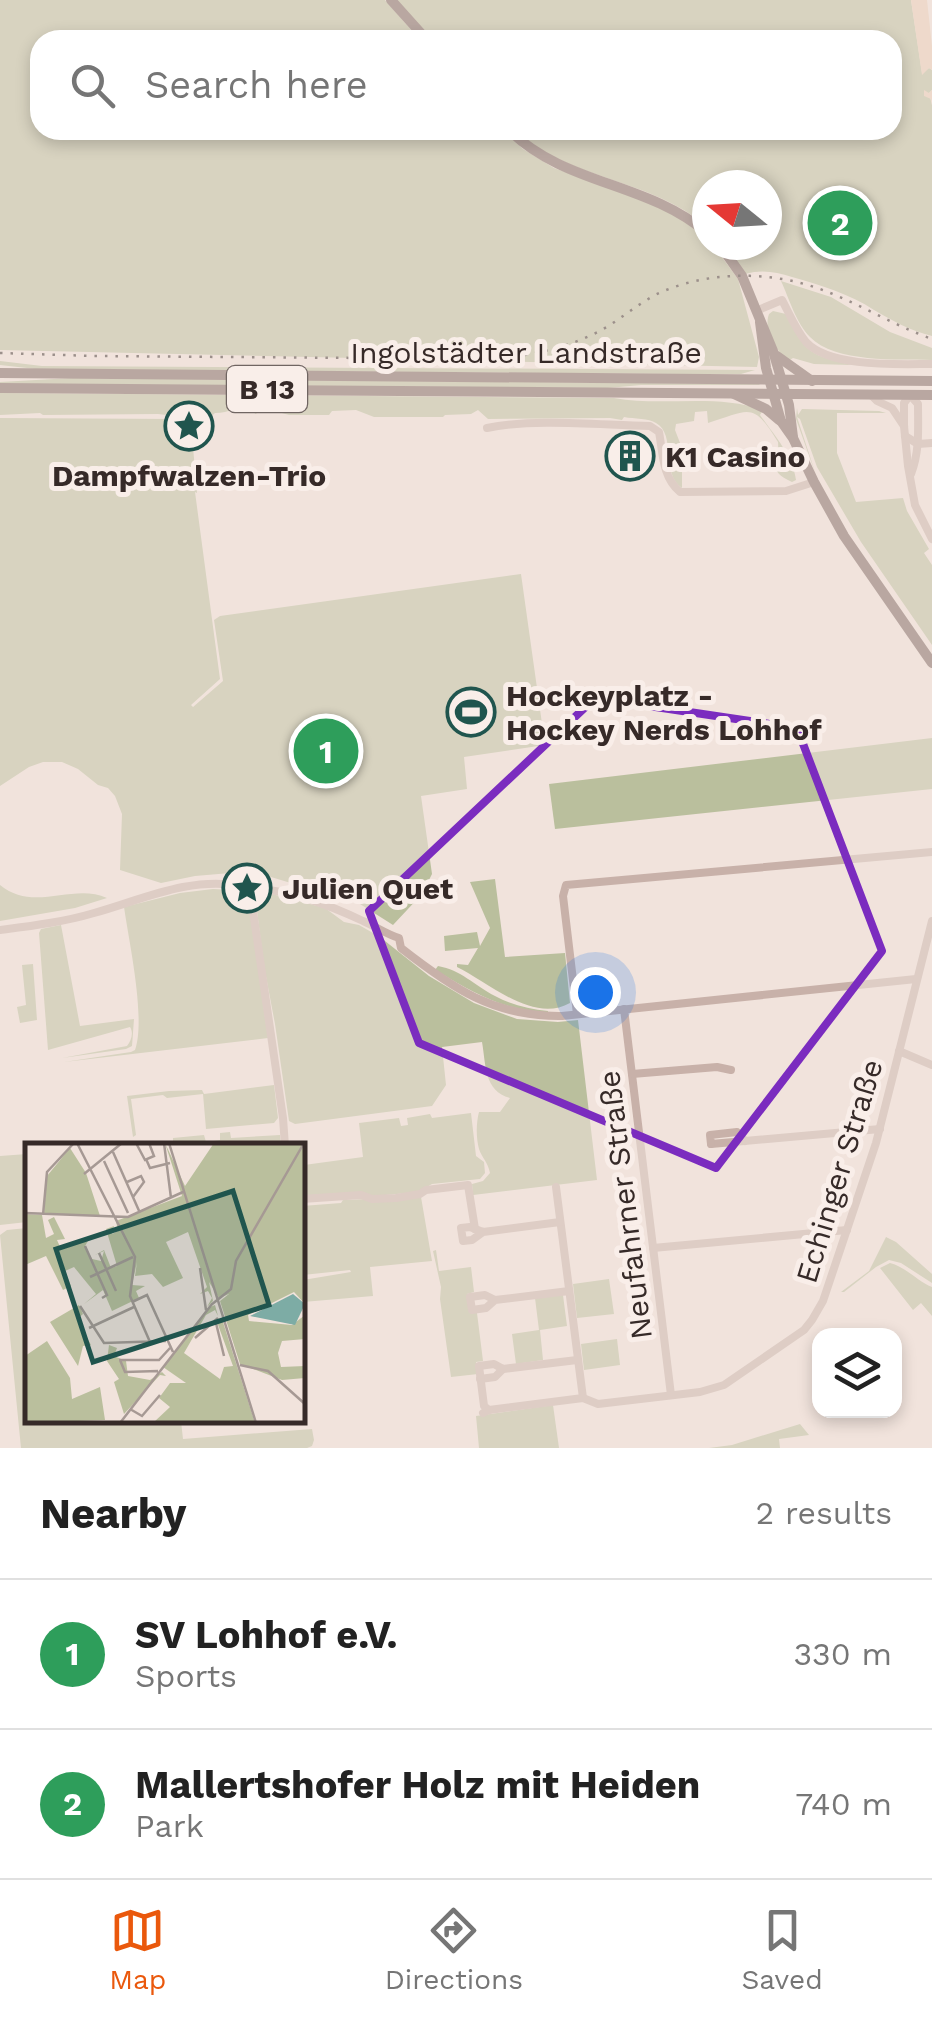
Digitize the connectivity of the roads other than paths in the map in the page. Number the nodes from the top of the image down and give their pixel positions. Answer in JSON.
{"nodes":[{"id":1,"x":391,"y":0,"type":"edge"},
{"id":2,"x":417,"y":30,"type":"edge"},
{"id":3,"x":520,"y":140,"type":"edge"},
{"id":4,"x":692,"y":220,"type":"edge"},
{"id":5,"x":731,"y":260,"type":"edge"},
{"id":6,"x":758,"y":317,"type":"junction"},
{"id":7,"x":774,"y":352,"type":"junction"},
{"id":8,"x":932,"y":364,"type":"edge"},
{"id":9,"x":0,"y":373,"type":"edge"},
{"id":10,"x":768,"y":379,"type":"junction"},
{"id":11,"x":782,"y":380,"type":"junction"},
{"id":12,"x":910,"y":380,"type":"junction"},
{"id":13,"x":932,"y":380,"type":"edge"},
{"id":14,"x":813,"y":381,"type":"junction"},
{"id":15,"x":0,"y":388,"type":"edge"},
{"id":16,"x":733,"y":394,"type":"junction"},
{"id":17,"x":772,"y":394,"type":"junction"},
{"id":18,"x":786,"y":395,"type":"junction"},
{"id":19,"x":871,"y":395,"type":"junction"},
{"id":20,"x":910,"y":395,"type":"junction"},
{"id":21,"x":932,"y":395,"type":"edge"},
{"id":22,"x":781,"y":421,"type":"junction"},
{"id":23,"x":904,"y":426,"type":"junction"},
{"id":24,"x":487,"y":428,"type":"dead end"},
{"id":25,"x":905,"y":436,"type":"junction"},
{"id":26,"x":793,"y":438,"type":"junction"},
{"id":27,"x":918,"y":444,"type":"junction"},
{"id":28,"x":932,"y":445,"type":"edge"},
{"id":29,"x":912,"y":459,"type":"junction"},
{"id":30,"x":814,"y":482,"type":"junction"},
{"id":31,"x":932,"y":539,"type":"edge"},
{"id":32,"x":932,"y":663,"type":"edge"},
{"id":33,"x":932,"y":852,"type":"edge"},
{"id":34,"x":241,"y":886,"type":"junction"},
{"id":35,"x":258,"y":889,"type":"junction"},
{"id":36,"x":250,"y":897,"type":"junction"},
{"id":37,"x":932,"y":922,"type":"edge"},
{"id":38,"x":0,"y":930,"type":"edge"},
{"id":39,"x":916,"y":979,"type":"junction"},
{"id":40,"x":624,"y":1009,"type":"junction"},
{"id":41,"x":576,"y":1014,"type":"junction"},
{"id":42,"x":900,"y":1051,"type":"junction"},
{"id":43,"x":932,"y":1065,"type":"edge"},
{"id":44,"x":731,"y":1070,"type":"dead end"},
{"id":45,"x":632,"y":1074,"type":"junction"},
{"id":46,"x":880,"y":1128,"type":"junction"},
{"id":47,"x":746,"y":1141,"type":"dead end"},
{"id":48,"x":285,"y":1143,"type":"edge"},
{"id":49,"x":556,"y":1188,"type":"dead end"},
{"id":50,"x":305,"y":1199,"type":"edge"},
{"id":51,"x":560,"y":1222,"type":"junction"},
{"id":52,"x":847,"y":1230,"type":"junction"},
{"id":53,"x":653,"y":1248,"type":"junction"},
{"id":54,"x":568,"y":1291,"type":"junction"},
{"id":55,"x":495,"y":1300,"type":"dead end"},
{"id":56,"x":577,"y":1360,"type":"junction"},
{"id":57,"x":671,"y":1395,"type":"junction"},
{"id":58,"x":583,"y":1398,"type":"junction"}],
"edges":[{"from":1,"to":2,"type":"main road"},
{"from":3,"to":4,"type":"main road"},
{"from":5,"to":6,"type":"main road"},
{"from":6,"to":7,"type":"main road"},
{"from":6,"to":8,"type":"street"},
{"from":6,"to":10,"type":"main road"},
{"from":7,"to":11,"type":"main road"},
{"from":7,"to":14,"type":"main road"},
{"from":9,"to":10,"type":"main road","name":"Ingolstädter Landstraße","number":"B 13"},
{"from":10,"to":11,"type":"main road","name":"Ingolstädter Landstraße","number":"B 13"},
{"from":10,"to":17,"type":"main road"},
{"from":11,"to":14,"type":"main road","name":"Ingolstädter Landstraße","number":"B 13"},
{"from":11,"to":18,"type":"main road"},
{"from":12,"to":13,"type":"main road","name":"Ingolstädter Landstraße","number":"B 13"},
{"from":12,"to":14,"type":"main road","name":"Ingolstädter Landstraße","number":"B 13"},
{"from":12,"to":20,"type":"street"},
{"from":15,"to":16,"type":"main road","name":"Ingolstädter Landstraße","number":"B 13"},
{"from":16,"to":17,"type":"main road","name":"Ingolstädter Landstraße","number":"B 13"},
{"from":16,"to":22,"type":"main road"},
{"from":17,"to":18,"type":"main road","name":"Ingolstädter Landstraße","number":"B 13"},
{"from":17,"to":22,"type":"main road"},
{"from":18,"to":19,"type":"main road","name":"Ingolstädter Landstraße","number":"B 13"},
{"from":18,"to":26,"type":"main road"},
{"from":19,"to":20,"type":"main road","name":"Ingolstädter Landstraße","number":"B 13"},
{"from":19,"to":23,"type":"street"},
{"from":20,"to":21,"type":"main road","name":"Ingolstädter Landstraße","number":"B 13"},
{"from":20,"to":23,"type":"street"},
{"from":20,"to":27,"type":"street"},
{"from":22,"to":26,"type":"main road"},
{"from":23,"to":25,"type":"street"},
{"from":24,"to":30,"type":"street"},
{"from":25,"to":27,"type":"street"},
{"from":25,"to":29,"type":"street"},
{"from":26,"to":30,"type":"main road"},
{"from":27,"to":28,"type":"street"},
{"from":27,"to":29,"type":"street"},
{"from":28,"to":29,"type":"street"},
{"from":29,"to":31,"type":"street"},
{"from":30,"to":32,"type":"main road"},
{"from":33,"to":41,"type":"street"},
{"from":34,"to":35,"type":"street"},
{"from":34,"to":36,"type":"street"},
{"from":34,"to":38,"type":"street"},
{"from":35,"to":36,"type":"street"},
{"from":35,"to":41,"type":"street"},
{"from":36,"to":48,"type":"street"},
{"from":37,"to":39,"type":"street","name":"Echinger Straße"},
{"from":39,"to":40,"type":"street"},
{"from":39,"to":42,"type":"street","name":"Echinger Straße"},
{"from":40,"to":41,"type":"street"},
{"from":40,"to":45,"type":"street","name":"Neufahrner Straße"},
{"from":42,"to":43,"type":"street"},
{"from":42,"to":46,"type":"street","name":"Echinger Straße"},
{"from":44,"to":45,"type":"street"},
{"from":45,"to":53,"type":"street","name":"Neufahrner Straße"},
{"from":46,"to":47,"type":"street"},
{"from":46,"to":52,"type":"street","name":"Echinger Straße"},
{"from":49,"to":51,"type":"street"},
{"from":50,"to":51,"type":"street"},
{"from":51,"to":54,"type":"street"},
{"from":52,"to":53,"type":"street"},
{"from":52,"to":57,"type":"street","name":"Echinger Straße"},
{"from":53,"to":57,"type":"street","name":"Neufahrner Straße"},
{"from":54,"to":55,"type":"street"},
{"from":54,"to":56,"type":"street"},
{"from":56,"to":58,"type":"street"},
{"from":56,"to":58,"type":"street","name":"Echinger Straße"},
{"from":57,"to":58,"type":"street","name":"Echinger Straße"}]}
